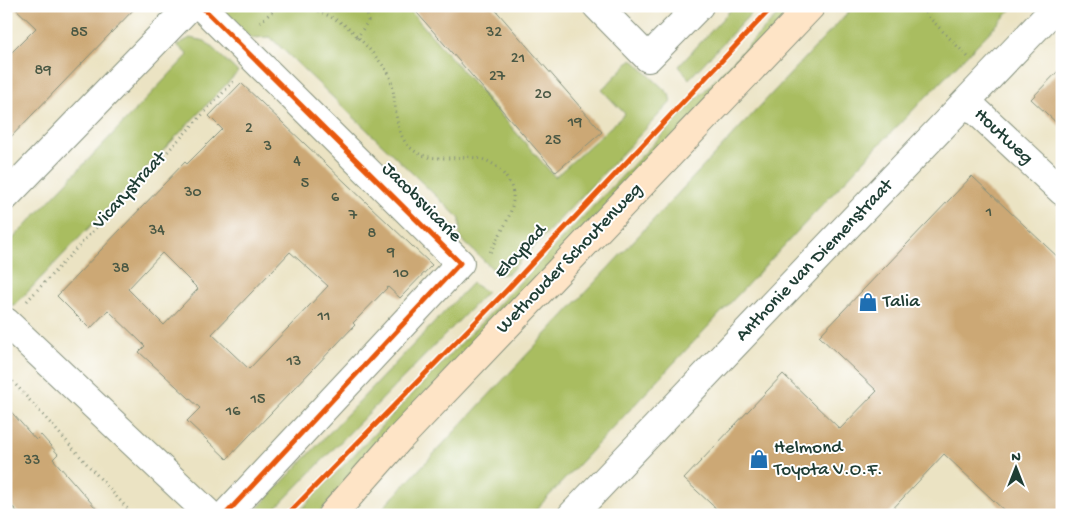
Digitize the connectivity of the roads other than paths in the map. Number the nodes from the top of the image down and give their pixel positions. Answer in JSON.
{"nodes":[{"id":1,"x":190,"y":6,"type":"edge"},
{"id":2,"x":201,"y":6,"type":"edge"},
{"id":3,"x":597,"y":6,"type":"edge"},
{"id":4,"x":699,"y":6,"type":"edge"},
{"id":5,"x":810,"y":6,"type":"edge"},
{"id":6,"x":1057,"y":6,"type":"edge"},
{"id":7,"x":967,"y":102,"type":"junction"},
{"id":8,"x":1062,"y":191,"type":"edge"},
{"id":9,"x":6,"y":196,"type":"edge"},
{"id":10,"x":8,"y":324,"type":"edge"},
{"id":11,"x":210,"y":515,"type":"edge"},
{"id":12,"x":225,"y":515,"type":"edge"},
{"id":13,"x":332,"y":515,"type":"edge"},
{"id":14,"x":572,"y":515,"type":"edge"}],
"edges":[{"from":1,"to":9,"type":"street"},
{"from":2,"to":12,"type":"street","name":"Jacobsvicarie"},
{"from":3,"to":4,"type":"street"},
{"from":5,"to":13,"type":"street","name":"Wethouder Schoutenweg"},
{"from":6,"to":7,"type":"street","name":"Anthonie van Diemenstraat"},
{"from":7,"to":8,"type":"street","name":"Houtweg"},
{"from":7,"to":14,"type":"street","name":"Anthonie van Diemenstraat"},
{"from":10,"to":11,"type":"street"}]}
